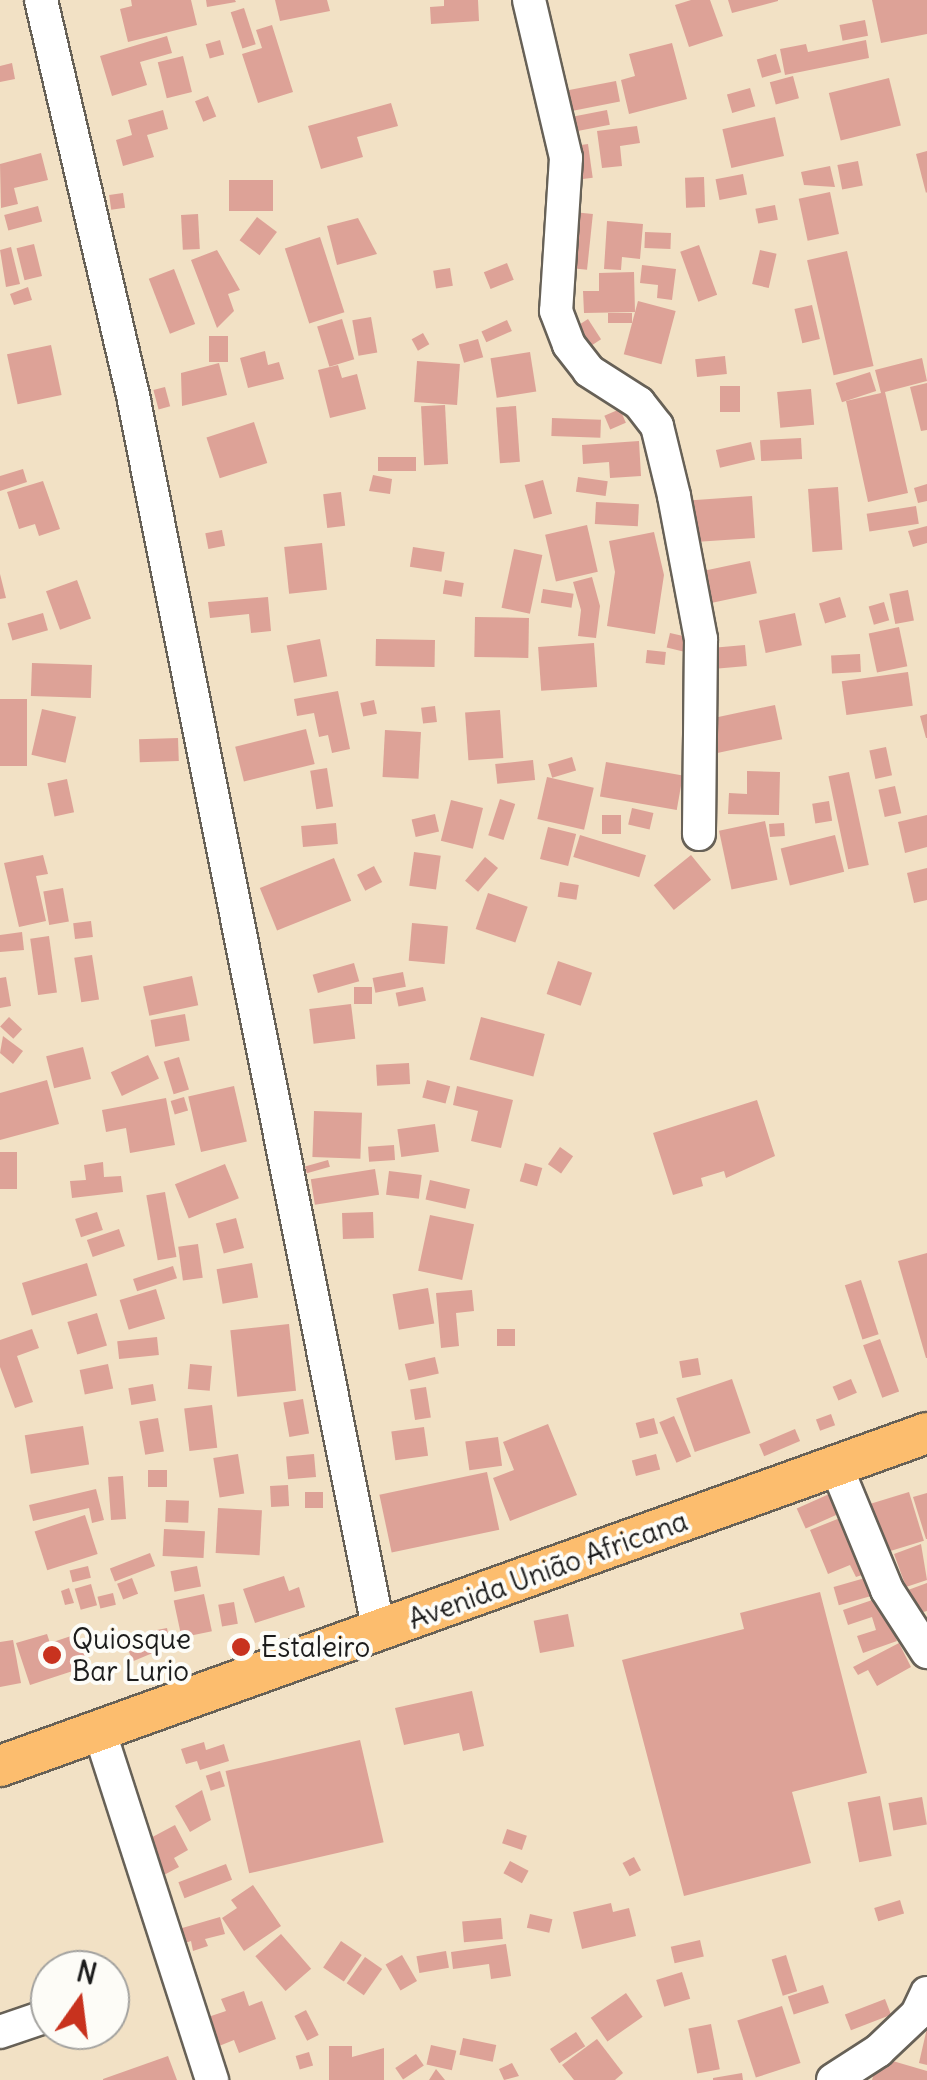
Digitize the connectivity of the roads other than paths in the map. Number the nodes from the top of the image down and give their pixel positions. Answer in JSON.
{"nodes":[{"id":1,"x":40,"y":0,"type":"edge"},
{"id":2,"x":530,"y":0,"type":"edge"},
{"id":3,"x":699,"y":834,"type":"dead end"},
{"id":4,"x":927,"y":1433,"type":"edge"},
{"id":5,"x":836,"y":1466,"type":"junction"},
{"id":6,"x":379,"y":1632,"type":"junction"},
{"id":7,"x":927,"y":1652,"type":"edge"},
{"id":8,"x":100,"y":1733,"type":"junction"},
{"id":9,"x":0,"y":1766,"type":"edge"},
{"id":10,"x":927,"y":1993,"type":"edge"},
{"id":11,"x":30,"y":2022,"type":"edge"},
{"id":12,"x":0,"y":2032,"type":"edge"},
{"id":13,"x":212,"y":2080,"type":"edge"},
{"id":14,"x":833,"y":2080,"type":"edge"}],
"edges":[{"from":1,"to":6,"type":"street"},
{"from":2,"to":3,"type":"street"},
{"from":4,"to":5,"type":"main road","name":"Avenida União Africana"},
{"from":5,"to":6,"type":"main road","name":"Avenida União Africana"},
{"from":5,"to":7,"type":"street"},
{"from":6,"to":8,"type":"main road","name":"Avenida União Africana"},
{"from":8,"to":9,"type":"main road","name":"Avenida União Africana"},
{"from":8,"to":13,"type":"street"},
{"from":10,"to":14,"type":"street"},
{"from":11,"to":12,"type":"street"}]}
